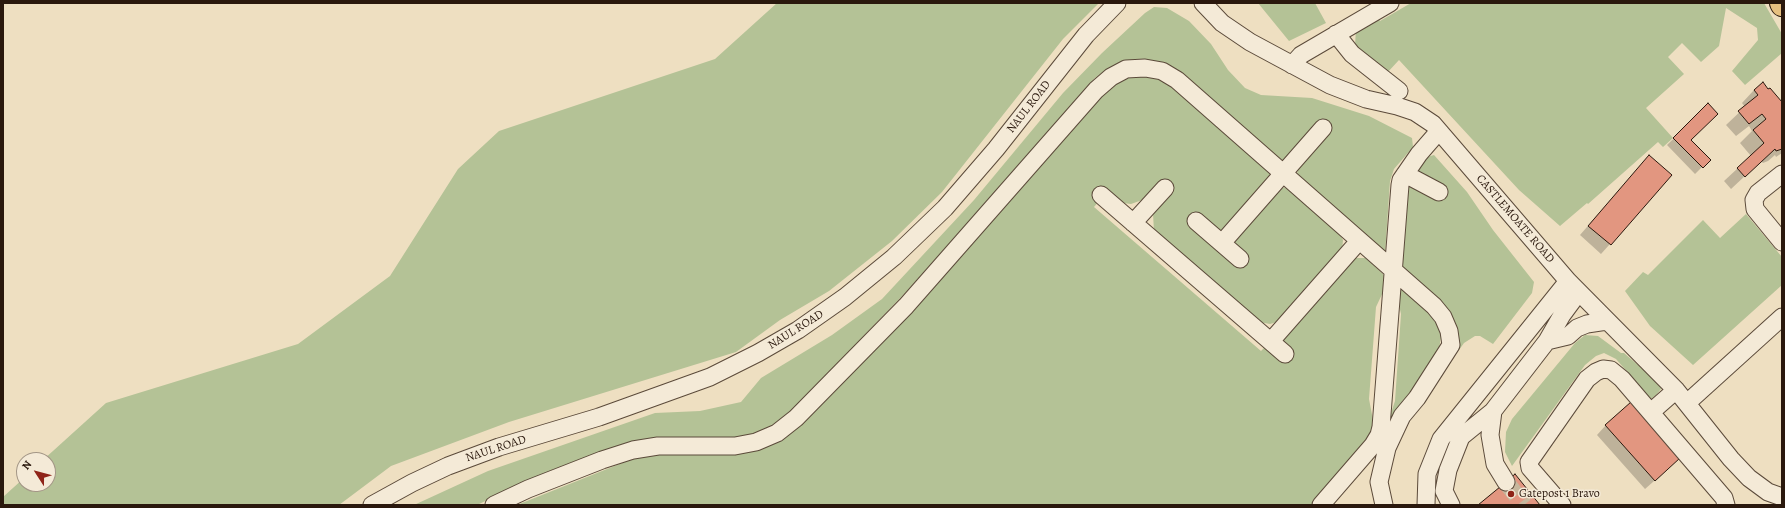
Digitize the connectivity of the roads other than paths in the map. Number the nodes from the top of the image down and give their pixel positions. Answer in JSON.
{"nodes":[{"id":1,"x":1117,"y":3,"type":"edge"},
{"id":2,"x":1203,"y":3,"type":"edge"},
{"id":3,"x":1390,"y":3,"type":"edge"},
{"id":4,"x":1336,"y":34,"type":"junction"},
{"id":5,"x":1292,"y":65,"type":"junction"},
{"id":6,"x":1399,"y":91,"type":"dead end"},
{"id":7,"x":1323,"y":128,"type":"dead end"},
{"id":8,"x":1439,"y":131,"type":"junction"},
{"id":9,"x":1405,"y":174,"type":"junction"},
{"id":10,"x":1782,"y":174,"type":"edge"},
{"id":11,"x":1282,"y":175,"type":"junction"},
{"id":12,"x":1165,"y":188,"type":"dead end"},
{"id":13,"x":1439,"y":192,"type":"dead end"},
{"id":14,"x":1101,"y":195,"type":"dead end"},
{"id":15,"x":1196,"y":221,"type":"dead end"},
{"id":16,"x":1133,"y":223,"type":"junction"},
{"id":17,"x":1359,"y":241,"type":"junction"},
{"id":18,"x":1782,"y":242,"type":"edge"},
{"id":19,"x":1222,"y":243,"type":"junction"},
{"id":20,"x":1240,"y":259,"type":"dead end"},
{"id":21,"x":1394,"y":272,"type":"junction"},
{"id":22,"x":1573,"y":286,"type":"junction"},
{"id":23,"x":1782,"y":317,"type":"edge"},
{"id":24,"x":1607,"y":321,"type":"junction"},
{"id":25,"x":1271,"y":341,"type":"junction"},
{"id":26,"x":1547,"y":341,"type":"junction"},
{"id":27,"x":1285,"y":354,"type":"dead end"},
{"id":28,"x":1676,"y":390,"type":"junction"},
{"id":29,"x":1687,"y":403,"type":"junction"},
{"id":30,"x":1493,"y":411,"type":"junction"},
{"id":31,"x":1651,"y":412,"type":"junction"},
{"id":32,"x":1506,"y":482,"type":"tunnel mouth"},
{"id":33,"x":1782,"y":497,"type":"edge"},
{"id":34,"x":372,"y":505,"type":"edge"},
{"id":35,"x":494,"y":505,"type":"edge"},
{"id":36,"x":1321,"y":505,"type":"edge"},
{"id":37,"x":1384,"y":505,"type":"edge"},
{"id":38,"x":1426,"y":505,"type":"edge"},
{"id":39,"x":1451,"y":505,"type":"edge"},
{"id":40,"x":1562,"y":505,"type":"edge"},
{"id":41,"x":1726,"y":505,"type":"edge"}],
"edges":[{"from":1,"to":34,"type":"street","name":"NAUL ROAD"},
{"from":2,"to":5,"type":"street","name":"CASTLEMOATE ROAD"},
{"from":3,"to":4,"type":"street"},
{"from":4,"to":5,"type":"street"},
{"from":4,"to":6,"type":"street"},
{"from":5,"to":8,"type":"street","name":"CASTLEMOATE ROAD"},
{"from":7,"to":11,"type":"street"},
{"from":8,"to":9,"type":"street"},
{"from":8,"to":22,"type":"street","name":"CASTLEMOATE ROAD"},
{"from":9,"to":13,"type":"street"},
{"from":9,"to":21,"type":"street"},
{"from":10,"to":18,"type":"street"},
{"from":11,"to":17,"type":"street"},
{"from":11,"to":19,"type":"street"},
{"from":11,"to":35,"type":"street"},
{"from":12,"to":16,"type":"street"},
{"from":14,"to":16,"type":"street"},
{"from":15,"to":19,"type":"street"},
{"from":16,"to":25,"type":"street"},
{"from":17,"to":21,"type":"street"},
{"from":17,"to":25,"type":"street"},
{"from":19,"to":20,"type":"street"},
{"from":21,"to":36,"type":"street"},
{"from":21,"to":37,"type":"street"},
{"from":22,"to":24,"type":"street","name":"CASTLEMOATE ROAD"},
{"from":22,"to":26,"type":"street"},
{"from":22,"to":38,"type":"street"},
{"from":23,"to":29,"type":"street"},
{"from":24,"to":26,"type":"street"},
{"from":24,"to":28,"type":"street","name":"CASTLEMOATE ROAD"},
{"from":25,"to":27,"type":"street"},
{"from":26,"to":30,"type":"street"},
{"from":28,"to":29,"type":"street","name":"CASTLEMOATE ROAD"},
{"from":28,"to":31,"type":"street"},
{"from":29,"to":33,"type":"street","name":"CASTLEMOATE ROAD"},
{"from":30,"to":32,"type":"street"},
{"from":30,"to":39,"type":"street"},
{"from":31,"to":40,"type":"street"},
{"from":31,"to":41,"type":"street"}]}
